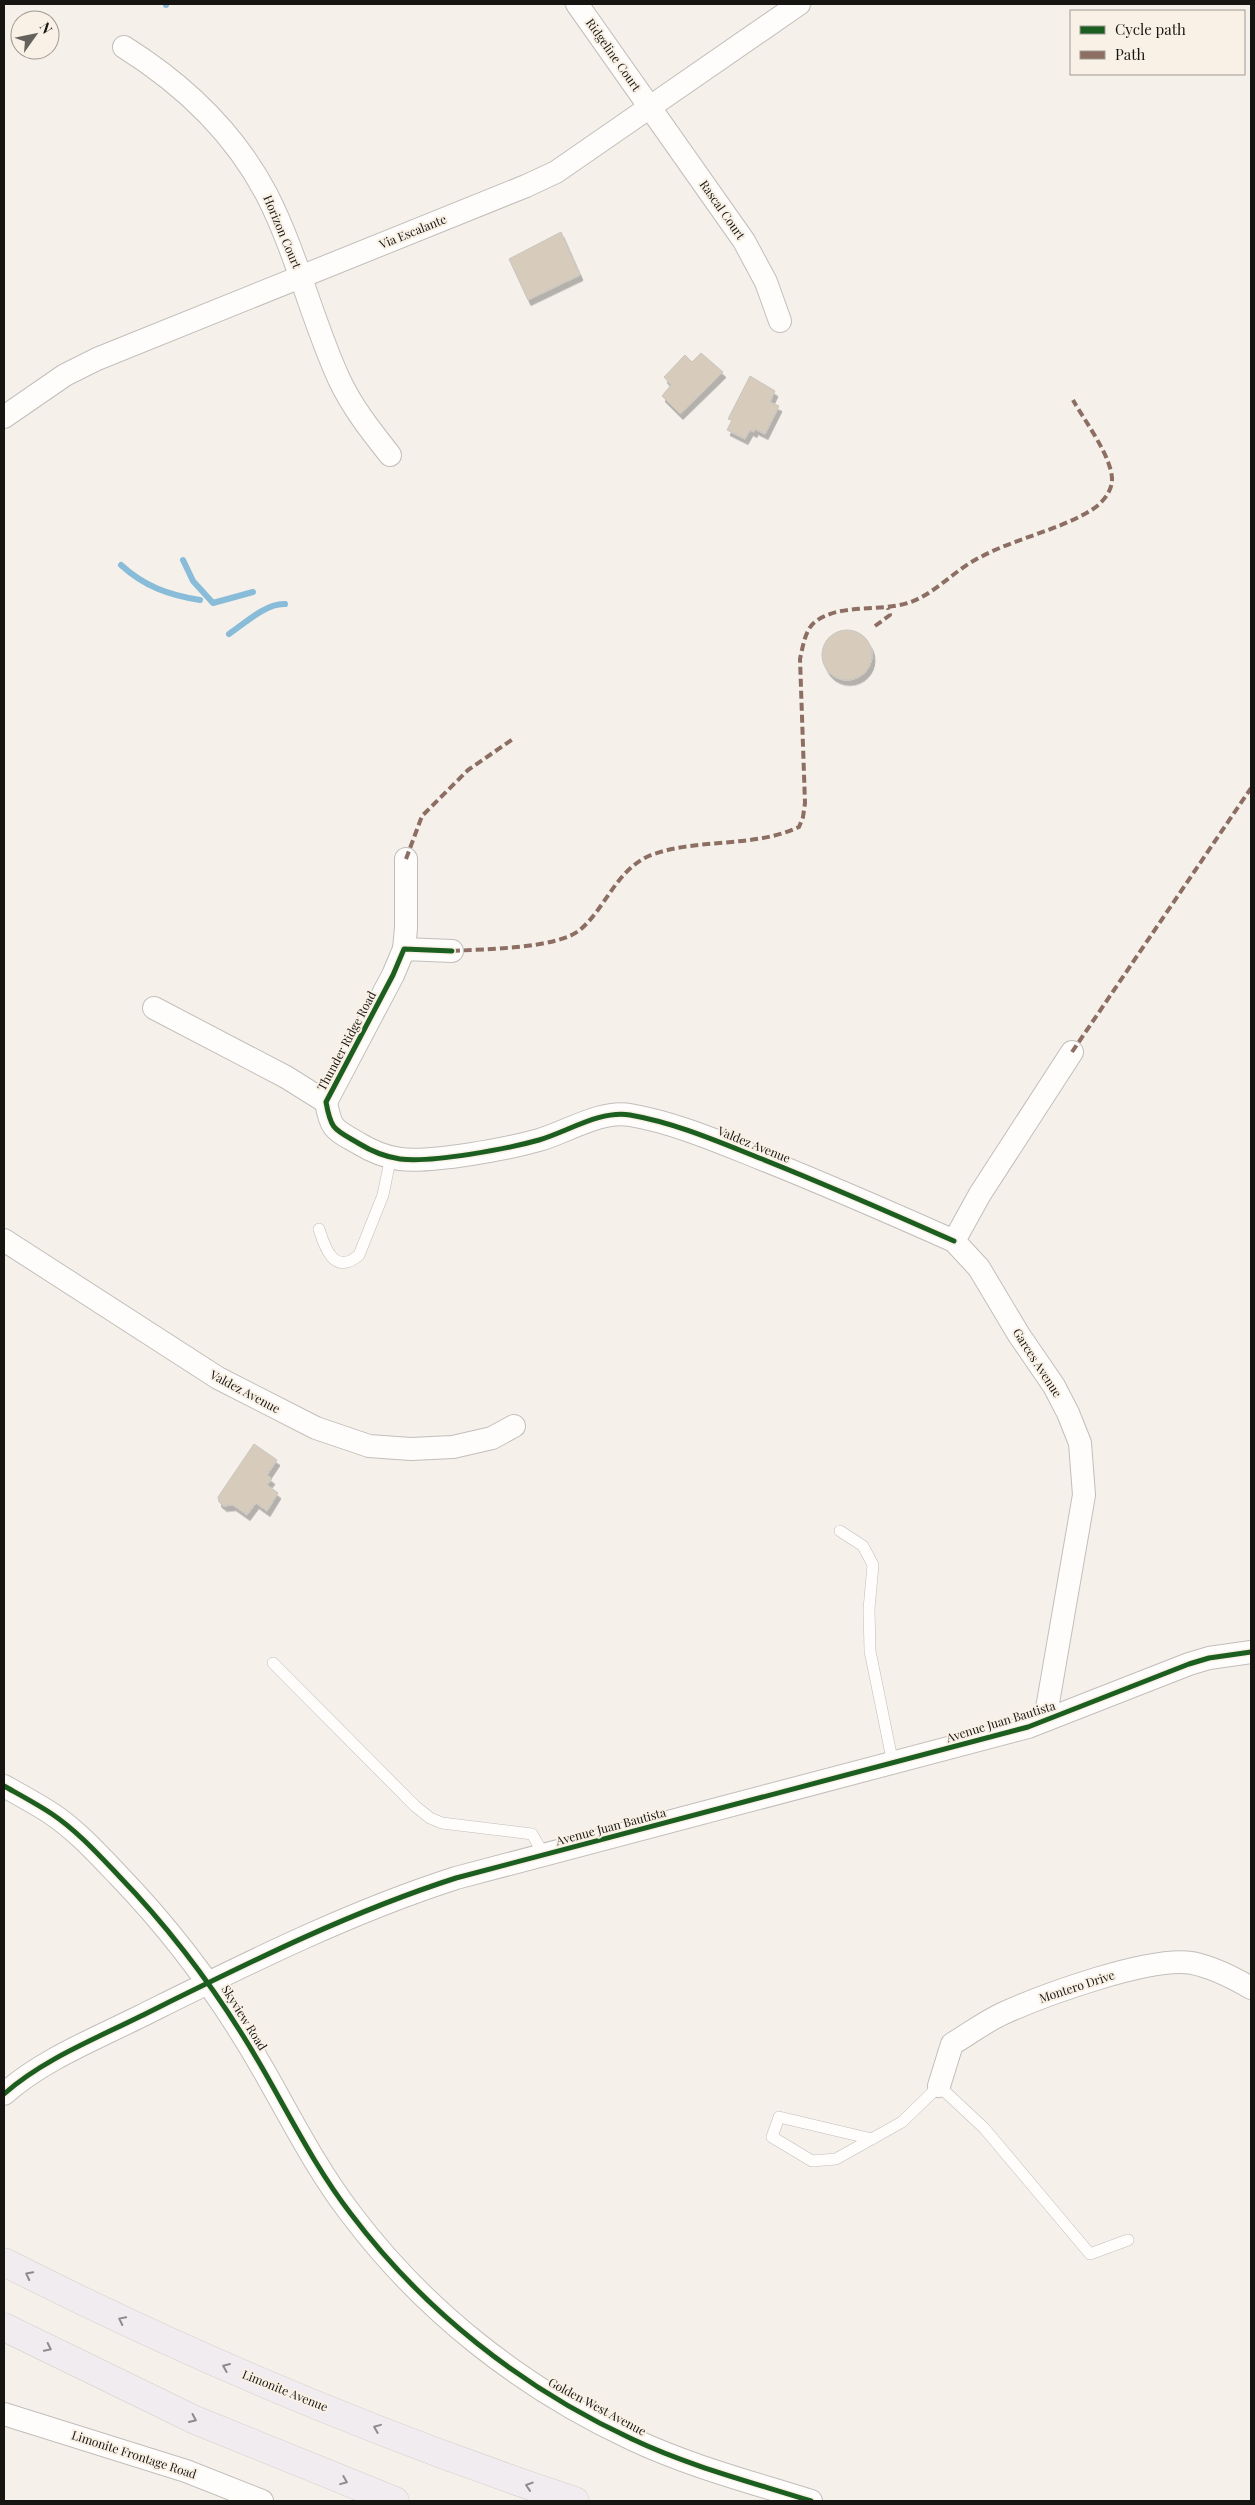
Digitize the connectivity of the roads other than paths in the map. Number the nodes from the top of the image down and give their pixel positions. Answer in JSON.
{"nodes":[{"id":1,"x":577,"y":4,"type":"edge"},
{"id":2,"x":799,"y":4,"type":"edge"},
{"id":3,"x":124,"y":47,"type":"dead end"},
{"id":4,"x":650,"y":106,"type":"junction"},
{"id":5,"x":300,"y":275,"type":"junction"},
{"id":6,"x":780,"y":321,"type":"dead end"},
{"id":7,"x":4,"y":417,"type":"edge"},
{"id":8,"x":390,"y":455,"type":"dead end"},
{"id":9,"x":406,"y":860,"type":"dead end"},
{"id":10,"x":404,"y":949,"type":"junction"},
{"id":11,"x":452,"y":951,"type":"dead end"},
{"id":12,"x":154,"y":1008,"type":"dead end"},
{"id":13,"x":1072,"y":1052,"type":"dead end"},
{"id":14,"x":326,"y":1102,"type":"junction"},
{"id":15,"x":539,"y":1140,"type":"joint"},
{"id":16,"x":391,"y":1156,"type":"junction"},
{"id":17,"x":319,"y":1229,"type":"dead end"},
{"id":18,"x":4,"y":1240,"type":"edge"},
{"id":19,"x":954,"y":1241,"type":"junction"},
{"id":20,"x":514,"y":1426,"type":"dead end"},
{"id":21,"x":840,"y":1531,"type":"dead end"},
{"id":22,"x":1251,"y":1652,"type":"edge"},
{"id":23,"x":273,"y":1663,"type":"dead end"},
{"id":24,"x":1045,"y":1720,"type":"junction"},
{"id":25,"x":893,"y":1764,"type":"junction"},
{"id":26,"x":4,"y":1786,"type":"edge"},
{"id":27,"x":544,"y":1855,"type":"junction"},
{"id":28,"x":210,"y":1983,"type":"junction"},
{"id":29,"x":1251,"y":1988,"type":"edge"},
{"id":30,"x":939,"y":2086,"type":"junction"},
{"id":31,"x":4,"y":2094,"type":"edge"},
{"id":32,"x":872,"y":2139,"type":"junction"},
{"id":33,"x":1128,"y":2240,"type":"dead end"},
{"id":34,"x":4,"y":2262,"type":"edge"},
{"id":35,"x":404,"y":2277,"type":"joint"},
{"id":36,"x":4,"y":2326,"type":"edge"},
{"id":37,"x":4,"y":2414,"type":"edge"},
{"id":38,"x":262,"y":2501,"type":"edge"},
{"id":39,"x":395,"y":2501,"type":"edge"},
{"id":40,"x":575,"y":2501,"type":"edge"},
{"id":41,"x":811,"y":2501,"type":"edge"}],
"edges":[{"from":1,"to":4,"type":"street","name":"Ridgeline Court"},
{"from":2,"to":4,"type":"street","name":"Via Escalante"},
{"from":3,"to":5,"type":"street","name":"Horizon Court"},
{"from":4,"to":5,"type":"street","name":"Via Escalante"},
{"from":4,"to":6,"type":"street","name":"Rascal Court"},
{"from":5,"to":7,"type":"street","name":"Via Escalante"},
{"from":5,"to":8,"type":"street","name":"Horizon Court"},
{"from":9,"to":10,"type":"street","name":"Thunder Ridge Road"},
{"from":10,"to":11,"type":"street"},
{"from":10,"to":14,"type":"street","name":"Thunder Ridge Road"},
{"from":12,"to":14,"type":"street","name":"Thunder Ridge Road"},
{"from":13,"to":19,"type":"street"},
{"from":14,"to":16,"type":"street","name":"Thunder Ridge Road"},
{"from":15,"to":16,"type":"street","name":"Thunder Ridge Road"},
{"from":15,"to":19,"type":"street","name":"Valdez Avenue"},
{"from":16,"to":17,"type":"lane"},
{"from":18,"to":20,"type":"street","name":"Valdez Avenue"},
{"from":19,"to":24,"type":"street","name":"Garces Avenue"},
{"from":21,"to":25,"type":"lane"},
{"from":22,"to":24,"type":"street","name":"Avenue Juan Bautista"},
{"from":23,"to":27,"type":"lane"},
{"from":24,"to":25,"type":"street","name":"Avenue Juan Bautista"},
{"from":25,"to":27,"type":"street","name":"Avenue Juan Bautista"},
{"from":26,"to":28,"type":"street","name":"Skyview Road"},
{"from":27,"to":28,"type":"street","name":"Avenue Juan Bautista"},
{"from":28,"to":31,"type":"street","name":"Avenue Juan Bautista"},
{"from":28,"to":35,"type":"street","name":"Skyview Road"},
{"from":29,"to":30,"type":"street","name":"Montero Drive"},
{"from":30,"to":32,"type":"lane"},
{"from":30,"to":33,"type":"lane"},
{"from":32,"to":32,"type":"lane"},
{"from":40,"to":34,"type":"main road","name":"Limonite Avenue","one_way":true},
{"from":35,"to":41,"type":"street","name":"Golden West Avenue"},
{"from":36,"to":39,"type":"main road","one_way":true},
{"from":37,"to":38,"type":"street","name":"Limonite Frontage Road"}]}
